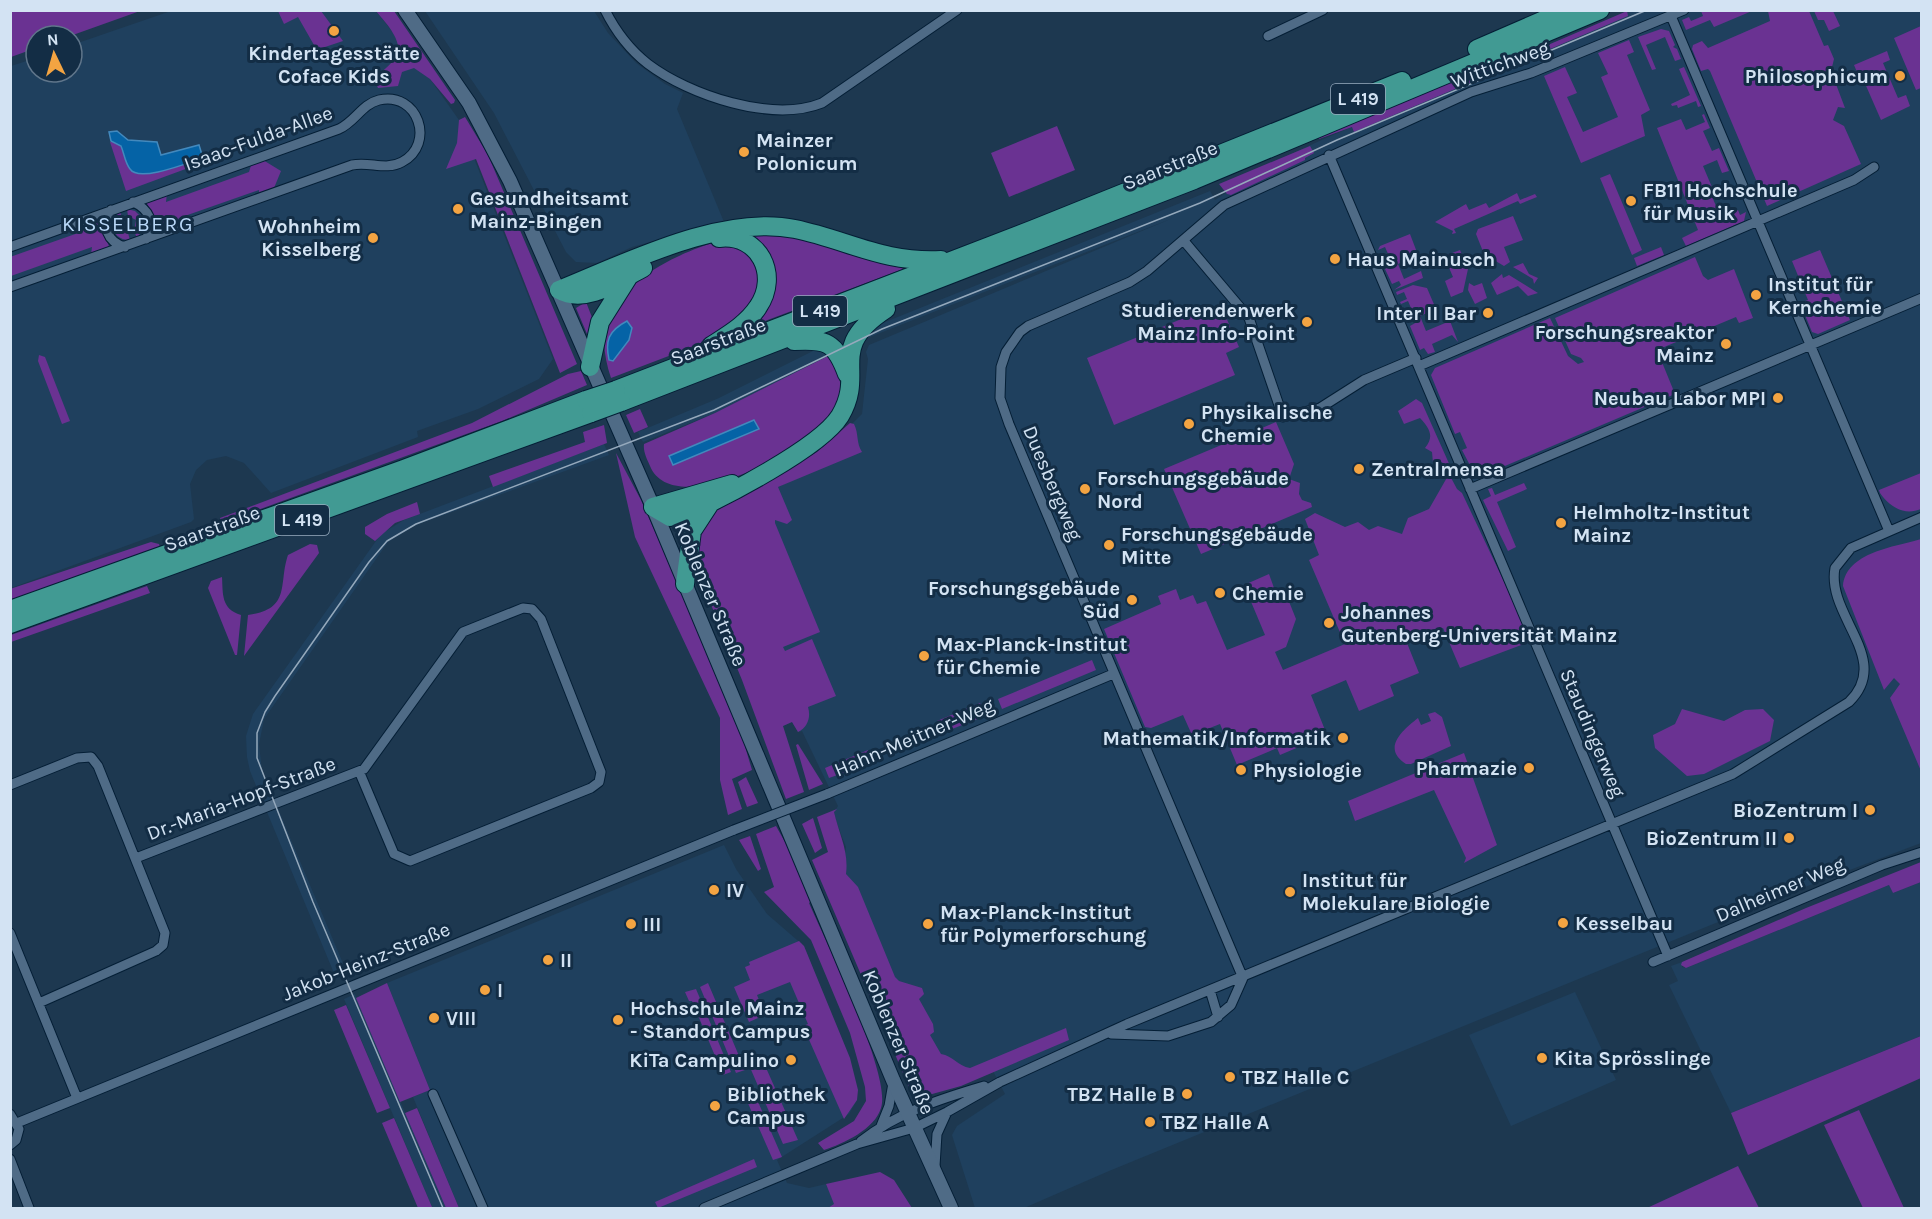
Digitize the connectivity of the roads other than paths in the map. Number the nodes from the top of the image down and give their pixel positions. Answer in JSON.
{"nodes":[{"id":1,"x":405,"y":10,"type":"edge"},
{"id":2,"x":605,"y":10,"type":"edge"},
{"id":3,"x":957,"y":10,"type":"edge"},
{"id":4,"x":1323,"y":10,"type":"edge"},
{"id":5,"x":1567,"y":10,"type":"edge"},
{"id":6,"x":1600,"y":10,"type":"edge"},
{"id":7,"x":1684,"y":10,"type":"edge"},
{"id":8,"x":1671,"y":16,"type":"junction"},
{"id":9,"x":1268,"y":36,"type":"dead end"},
{"id":10,"x":1329,"y":155,"type":"junction"},
{"id":11,"x":1874,"y":167,"type":"dead end"},
{"id":12,"x":133,"y":202,"type":"junction"},
{"id":13,"x":111,"y":210,"type":"junction"},
{"id":14,"x":1758,"y":221,"type":"junction"},
{"id":15,"x":146,"y":239,"type":"junction"},
{"id":16,"x":1184,"y":241,"type":"junction"},
{"id":17,"x":10,"y":246,"type":"edge"},
{"id":18,"x":125,"y":247,"type":"junction"},
{"id":19,"x":955,"y":259,"type":"junction"},
{"id":20,"x":630,"y":275,"type":"junction"},
{"id":21,"x":10,"y":287,"type":"edge"},
{"id":22,"x":559,"y":290,"type":"junction"},
{"id":23,"x":915,"y":290,"type":"junction"},
{"id":24,"x":1922,"y":298,"type":"edge"},
{"id":25,"x":780,"y":342,"type":"junction"},
{"id":26,"x":1810,"y":345,"type":"junction"},
{"id":27,"x":1417,"y":362,"type":"junction"},
{"id":28,"x":685,"y":363,"type":"junction"},
{"id":29,"x":590,"y":367,"type":"junction"},
{"id":30,"x":848,"y":376,"type":"junction"},
{"id":31,"x":618,"y":396,"type":"junction"},
{"id":32,"x":589,"y":407,"type":"junction"},
{"id":33,"x":750,"y":479,"type":"junction"},
{"id":34,"x":1470,"y":489,"type":"junction"},
{"id":35,"x":710,"y":503,"type":"junction"},
{"id":36,"x":653,"y":507,"type":"junction"},
{"id":37,"x":1922,"y":517,"type":"edge"},
{"id":38,"x":1889,"y":531,"type":"junction"},
{"id":39,"x":686,"y":584,"type":"junction"},
{"id":40,"x":10,"y":610,"type":"edge"},
{"id":41,"x":10,"y":624,"type":"edge"},
{"id":42,"x":1113,"y":674,"type":"junction"},
{"id":43,"x":359,"y":771,"type":"junction"},
{"id":44,"x":10,"y":785,"type":"edge"},
{"id":45,"x":1612,"y":825,"type":"junction"},
{"id":46,"x":731,"y":832,"type":"joint"},
{"id":47,"x":1922,"y":852,"type":"edge"},
{"id":48,"x":136,"y":858,"type":"junction"},
{"id":49,"x":10,"y":933,"type":"edge"},
{"id":50,"x":1668,"y":956,"type":"junction"},
{"id":51,"x":1653,"y":962,"type":"dead end"},
{"id":52,"x":1243,"y":978,"type":"junction"},
{"id":53,"x":1210,"y":990,"type":"junction"},
{"id":54,"x":39,"y":1003,"type":"junction"},
{"id":55,"x":1218,"y":1017,"type":"junction"},
{"id":56,"x":1106,"y":1034,"type":"junction"},
{"id":57,"x":893,"y":1080,"type":"junction"},
{"id":58,"x":999,"y":1082,"type":"junction"},
{"id":59,"x":433,"y":1094,"type":"dead end"},
{"id":60,"x":77,"y":1098,"type":"junction"},
{"id":61,"x":907,"y":1112,"type":"junction"},
{"id":62,"x":947,"y":1112,"type":"junction"},
{"id":63,"x":10,"y":1114,"type":"edge"},
{"id":64,"x":17,"y":1123,"type":"junction"},
{"id":65,"x":881,"y":1126,"type":"junction"},
{"id":66,"x":914,"y":1128,"type":"junction"},
{"id":67,"x":857,"y":1144,"type":"junction"},
{"id":68,"x":10,"y":1145,"type":"edge"},
{"id":69,"x":10,"y":1159,"type":"edge"},
{"id":70,"x":935,"y":1174,"type":"junction"},
{"id":71,"x":29,"y":1209,"type":"edge"},
{"id":72,"x":483,"y":1209,"type":"edge"},
{"id":73,"x":704,"y":1209,"type":"edge"},
{"id":74,"x":951,"y":1209,"type":"edge"}],
"edges":[{"from":1,"to":22,"type":"main road","name":"Koblenzer Straße"},
{"from":2,"to":3,"type":"street"},
{"from":4,"to":9,"type":"street"},
{"from":5,"to":19,"type":"highway","name":"Saarstraße","number":"L 419"},
{"from":6,"to":23,"type":"highway","name":"Saarstraße","number":"L 419"},
{"from":7,"to":8,"type":"street","name":"Wittichweg"},
{"from":8,"to":10,"type":"street","name":"Wittichweg"},
{"from":8,"to":14,"type":"street"},
{"from":10,"to":16,"type":"street","name":"Duesbergweg"},
{"from":10,"to":27,"type":"street","name":"Staudingerweg"},
{"from":11,"to":14,"type":"street"},
{"from":12,"to":13,"type":"street","name":"Isaac-Fulda-Allee"},
{"from":12,"to":15,"type":"street"},
{"from":12,"to":15,"type":"street","name":"Isaac-Fulda-Allee"},
{"from":13,"to":17,"type":"street","name":"Isaac-Fulda-Allee"},
{"from":13,"to":18,"type":"street"},
{"from":14,"to":26,"type":"street"},
{"from":14,"to":27,"type":"street"},
{"from":15,"to":18,"type":"street","name":"Isaac-Fulda-Allee"},
{"from":16,"to":27,"type":"street"},
{"from":16,"to":42,"type":"street","name":"Duesbergweg"},
{"from":18,"to":21,"type":"street","name":"Isaac-Fulda-Allee"},
{"from":19,"to":22,"type":"highway"},
{"from":19,"to":28,"type":"highway","name":"Saarstraße","number":"L 419"},
{"from":20,"to":22,"type":"highway"},
{"from":20,"to":28,"type":"highway"},
{"from":20,"to":29,"type":"highway"},
{"from":22,"to":29,"type":"main road","name":"Koblenzer Straße"},
{"from":23,"to":25,"type":"highway","name":"Saarstraße","number":"L 419"},
{"from":23,"to":30,"type":"highway"},
{"from":24,"to":26,"type":"street"},
{"from":25,"to":30,"type":"highway"},
{"from":25,"to":31,"type":"highway","name":"Saarstraße","number":"L 419"},
{"from":26,"to":34,"type":"street"},
{"from":26,"to":38,"type":"street"},
{"from":27,"to":34,"type":"street","name":"Staudingerweg"},
{"from":28,"to":31,"type":"highway","name":"Saarstraße","number":"L 419"},
{"from":29,"to":36,"type":"main road","name":"Koblenzer Straße"},
{"from":30,"to":33,"type":"highway"},
{"from":31,"to":32,"type":"highway","name":"Saarstraße","number":"L 419","bridge":true},
{"from":32,"to":40,"type":"highway","name":"Saarstraße","number":"L 419"},
{"from":32,"to":41,"type":"highway","name":"Saarstraße","number":"L 419"},
{"from":33,"to":35,"type":"highway"},
{"from":33,"to":36,"type":"highway"},
{"from":34,"to":45,"type":"street","name":"Staudingerweg"},
{"from":35,"to":36,"type":"highway"},
{"from":35,"to":39,"type":"highway"},
{"from":36,"to":39,"type":"main road","name":"Koblenzer Straße"},
{"from":37,"to":38,"type":"street"},
{"from":38,"to":45,"type":"street"},
{"from":39,"to":57,"type":"main road","name":"Koblenzer Straße"},
{"from":42,"to":46,"type":"street","name":"Hahn-Meitner-Weg","bridge":true},
{"from":42,"to":52,"type":"street","name":"Duesbergweg"},
{"from":43,"to":43,"type":"street","name":"Dr.-Maria-Hopf-Straße"},
{"from":43,"to":48,"type":"street","name":"Dr.-Maria-Hopf-Straße"},
{"from":44,"to":48,"type":"street","name":"Dr.-Maria-Hopf-Straße"},
{"from":45,"to":50,"type":"street","name":"Staudingerweg"},
{"from":45,"to":52,"type":"street"},
{"from":46,"to":60,"type":"street","name":"Jakob-Heinz-Straße"},
{"from":47,"to":50,"type":"street","name":"Dalheimer Weg"},
{"from":48,"to":54,"type":"street","name":"Dr.-Maria-Hopf-Straße"},
{"from":49,"to":54,"type":"street"},
{"from":50,"to":51,"type":"street","name":"Dalheimer Weg"},
{"from":52,"to":53,"type":"street"},
{"from":52,"to":55,"type":"street"},
{"from":53,"to":55,"type":"street"},
{"from":53,"to":56,"type":"street"},
{"from":54,"to":60,"type":"street"},
{"from":55,"to":56,"type":"street"},
{"from":56,"to":58,"type":"street"},
{"from":57,"to":61,"type":"main road","name":"Koblenzer Straße"},
{"from":57,"to":65,"type":"street"},
{"from":58,"to":61,"type":"street"},
{"from":58,"to":62,"type":"street"},
{"from":59,"to":72,"type":"street"},
{"from":60,"to":64,"type":"street","name":"Jakob-Heinz-Straße"},
{"from":61,"to":65,"type":"street"},
{"from":61,"to":66,"type":"main road","name":"Koblenzer Straße"},
{"from":62,"to":66,"type":"street"},
{"from":62,"to":70,"type":"street"},
{"from":63,"to":64,"type":"street"},
{"from":64,"to":68,"type":"street"},
{"from":65,"to":67,"type":"street"},
{"from":66,"to":67,"type":"street"},
{"from":66,"to":70,"type":"main road","name":"Koblenzer Straße"},
{"from":67,"to":73,"type":"street"},
{"from":69,"to":71,"type":"street"},
{"from":70,"to":74,"type":"main road","name":"Koblenzer Straße"}]}
